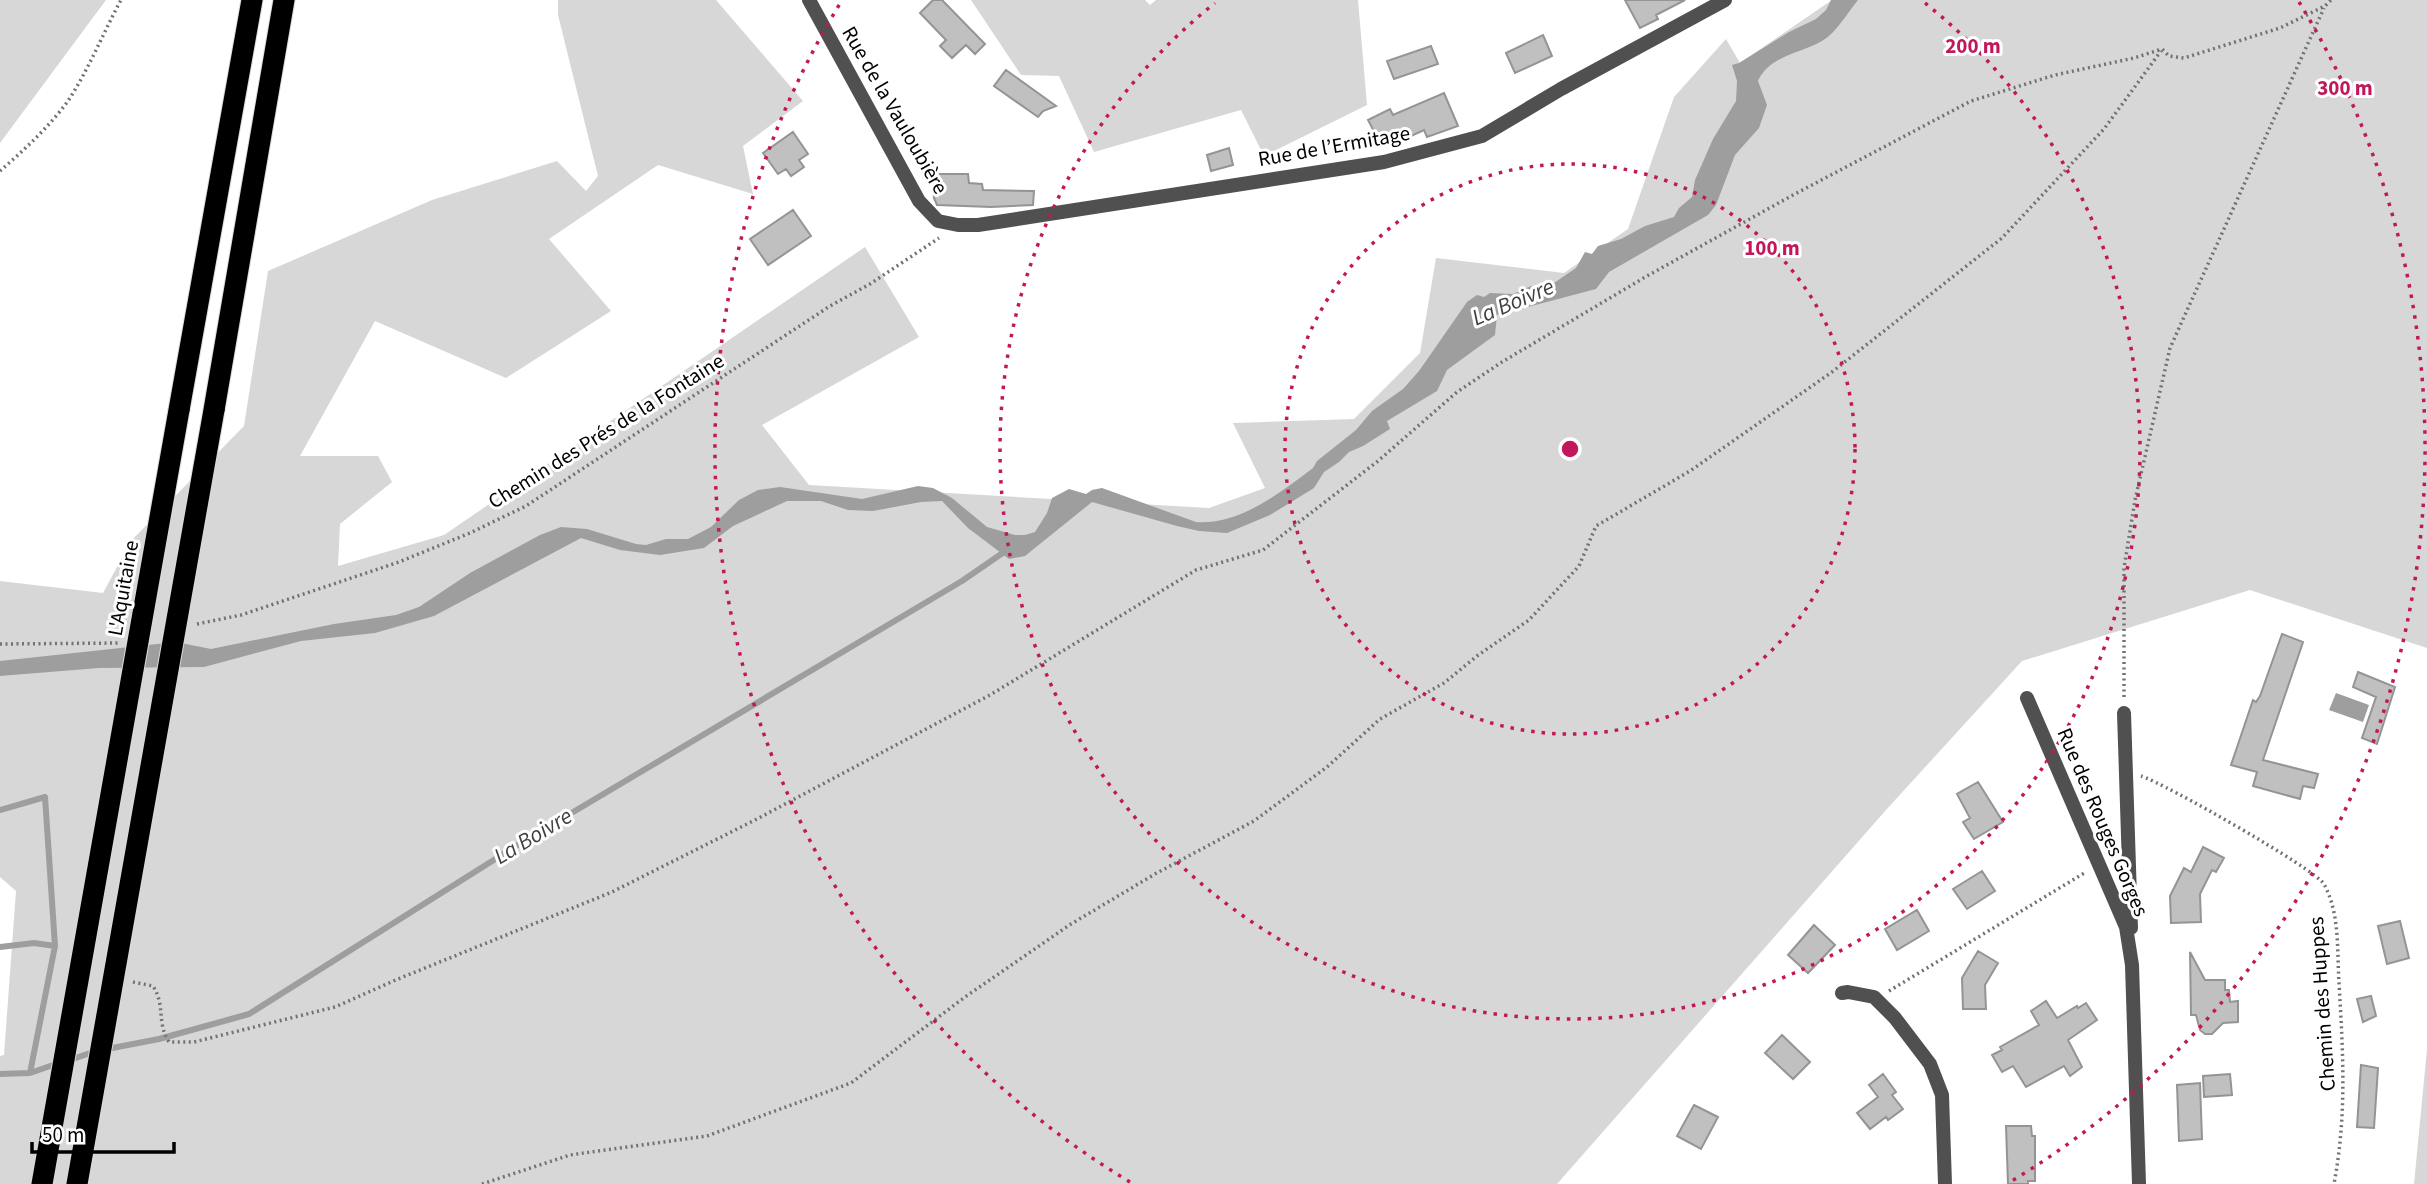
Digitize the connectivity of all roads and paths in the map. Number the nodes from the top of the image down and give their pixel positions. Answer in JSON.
{"nodes":[{"id":1,"x":121,"y":0,"type":"edge"},
{"id":2,"x":252,"y":0,"type":"edge"},
{"id":3,"x":284,"y":0,"type":"edge"},
{"id":4,"x":809,"y":0,"type":"edge"},
{"id":5,"x":1725,"y":0,"type":"edge"},
{"id":6,"x":2331,"y":0,"type":"edge"},
{"id":7,"x":2325,"y":6,"type":"junction"},
{"id":8,"x":2162,"y":49,"type":"junction"},
{"id":9,"x":0,"y":171,"type":"edge"},
{"id":10,"x":958,"y":225,"type":"junction"},
{"id":11,"x":190,"y":625,"type":"dead end"},
{"id":12,"x":122,"y":643,"type":"dead end"},
{"id":13,"x":0,"y":644,"type":"edge"},
{"id":14,"x":2027,"y":698,"type":"dead end"},
{"id":15,"x":2124,"y":713,"type":"joint"},
{"id":16,"x":2127,"y":772,"type":"junction"},
{"id":17,"x":2100,"y":863,"type":"junction"},
{"id":18,"x":2132,"y":965,"type":"junction"},
{"id":19,"x":1842,"y":993,"type":"dead end"},
{"id":20,"x":1874,"y":998,"type":"junction"},
{"id":21,"x":161,"y":1029,"type":"dead end"},
{"id":22,"x":42,"y":1184,"type":"edge"},
{"id":23,"x":77,"y":1184,"type":"edge"},
{"id":24,"x":482,"y":1184,"type":"edge"},
{"id":25,"x":1945,"y":1184,"type":"edge"},
{"id":26,"x":2139,"y":1184,"type":"edge"},
{"id":27,"x":2334,"y":1184,"type":"edge"}],
"edges":[{"from":1,"to":9,"type":"path"},
{"from":2,"to":22,"type":"highway","name":"L'Aquitaine","bridge":true},
{"from":3,"to":23,"type":"highway","bridge":true},
{"from":4,"to":10,"type":"street","name":"Rue de la Vauloubière"},
{"from":5,"to":10,"type":"street","name":"Rue de l’Ermitage"},
{"from":6,"to":7,"type":"path"},
{"from":7,"to":8,"type":"path"},
{"from":7,"to":15,"type":"path"},
{"from":8,"to":21,"type":"path"},
{"from":8,"to":24,"type":"path"},
{"from":10,"to":11,"type":"path","name":"Chemin des Prés de la Fontaine"},
{"from":12,"to":13,"type":"path"},
{"from":14,"to":17,"type":"street","name":"Rue des Rouges Gorges"},
{"from":15,"to":16,"type":"street","name":"Rue des Rouges Gorges"},
{"from":16,"to":18,"type":"street","name":"Rue des Rouges Gorges"},
{"from":16,"to":27,"type":"path","name":"Chemin des Huppes"},
{"from":17,"to":18,"type":"street","name":"Rue des Rouges Gorges"},
{"from":17,"to":20,"type":"path"},
{"from":18,"to":26,"type":"street","name":"Rue des Rouges Gorges"},
{"from":19,"to":20,"type":"street"},
{"from":20,"to":25,"type":"street"}]}
